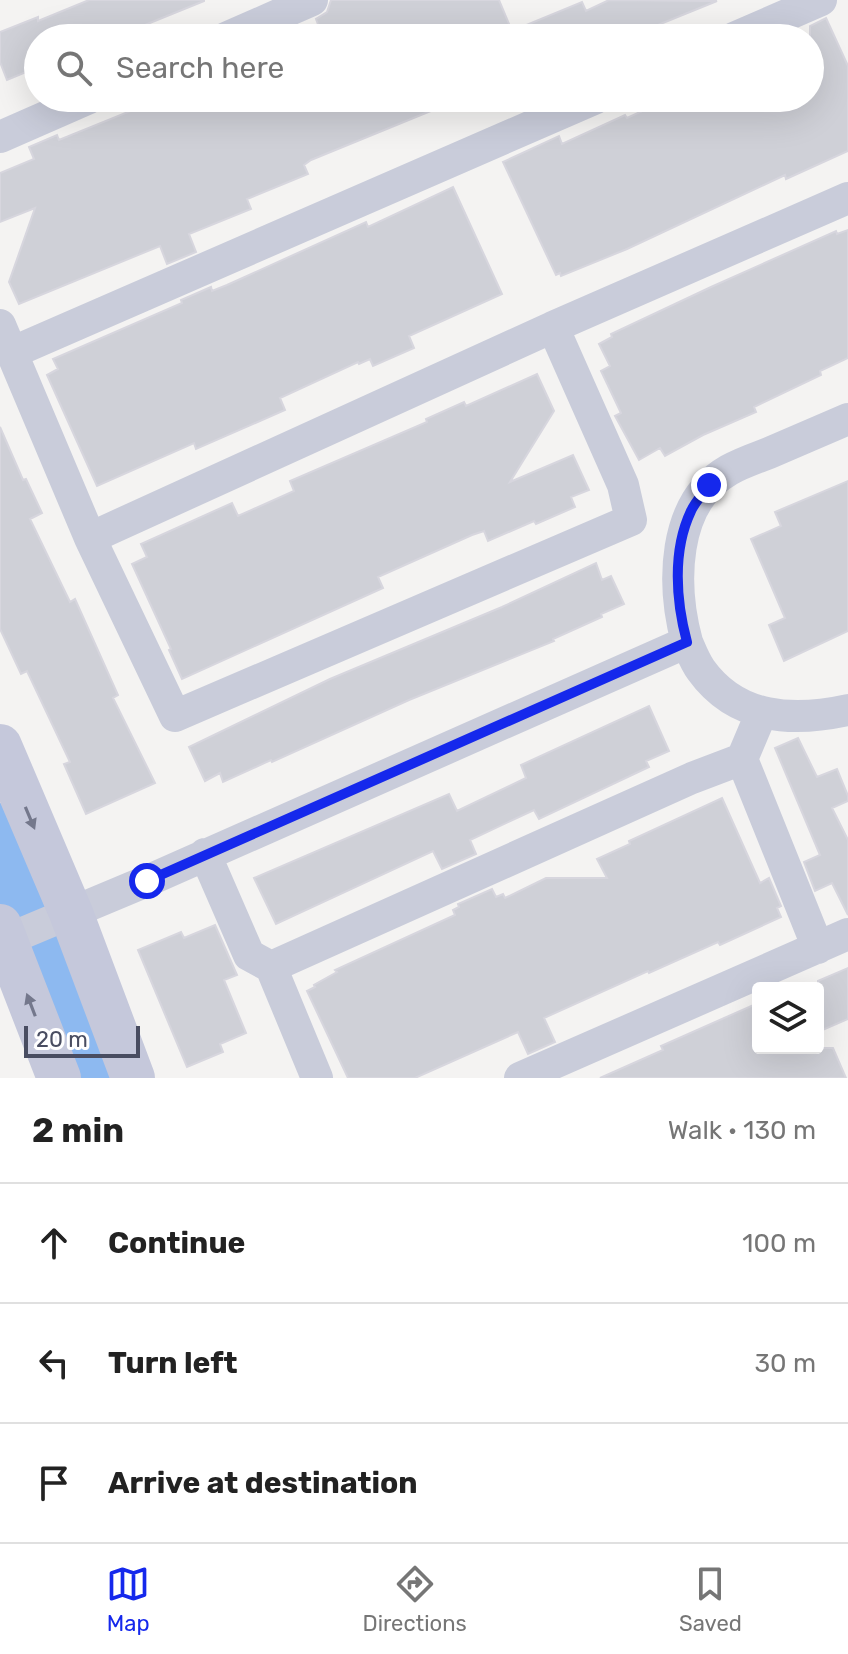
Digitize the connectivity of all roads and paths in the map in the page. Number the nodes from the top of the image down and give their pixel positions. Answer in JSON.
{"nodes":[{"id":1,"x":312,"y":0,"type":"edge"},
{"id":2,"x":821,"y":0,"type":"edge"},
{"id":3,"x":258,"y":24,"type":"edge"},
{"id":4,"x":766,"y":24,"type":"edge"},
{"id":5,"x":57,"y":112,"type":"edge"},
{"id":6,"x":562,"y":112,"type":"edge"},
{"id":7,"x":0,"y":137,"type":"edge"},
{"id":8,"x":848,"y":198,"type":"edge"},
{"id":9,"x":553,"y":327,"type":"junction"},
{"id":10,"x":6,"y":339,"type":"edge"},
{"id":11,"x":848,"y":419,"type":"edge"},
{"id":12,"x":631,"y":520,"type":"junction"},
{"id":13,"x":90,"y":538,"type":"junction"},
{"id":14,"x":681,"y":539,"type":"junction"},
{"id":15,"x":687,"y":642,"type":"junction"},
{"id":16,"x":848,"y":710,"type":"edge"},
{"id":17,"x":761,"y":714,"type":"junction"},
{"id":18,"x":0,"y":746,"type":"edge"},
{"id":19,"x":742,"y":759,"type":"junction"},
{"id":20,"x":205,"y":854,"type":"junction"},
{"id":21,"x":71,"y":913,"type":"junction"},
{"id":22,"x":3,"y":933,"type":"edge"},
{"id":23,"x":848,"y":934,"type":"edge"},
{"id":24,"x":818,"y":948,"type":"junction"},
{"id":25,"x":271,"y":967,"type":"junction"},
{"id":26,"x":59,"y":1078,"type":"edge"},
{"id":27,"x":133,"y":1078,"type":"edge"},
{"id":28,"x":317,"y":1078,"type":"edge"},
{"id":29,"x":520,"y":1078,"type":"edge"}],
"edges":[{"from":1,"to":3,"type":"street"},
{"from":2,"to":4,"type":"street"},
{"from":5,"to":7,"type":"street"},
{"from":6,"to":10,"type":"street"},
{"from":8,"to":9,"type":"street"},
{"from":9,"to":12,"type":"street"},
{"from":9,"to":13,"type":"street"},
{"from":10,"to":13,"type":"street"},
{"from":11,"to":14,"type":"street"},
{"from":12,"to":13,"type":"street"},
{"from":12,"to":14,"type":"street"},
{"from":14,"to":15,"type":"street"},
{"from":15,"to":17,"type":"street"},
{"from":15,"to":20,"type":"street"},
{"from":16,"to":17,"type":"street"},
{"from":17,"to":19,"type":"street"},
{"from":18,"to":21,"type":"street","one_way":true},
{"from":19,"to":24,"type":"street"},
{"from":19,"to":25,"type":"street"},
{"from":20,"to":21,"type":"street"},
{"from":20,"to":25,"type":"street"},
{"from":21,"to":22,"type":"street"},
{"from":21,"to":27,"type":"street"},
{"from":26,"to":22,"type":"street","one_way":true},
{"from":23,"to":24,"type":"street"},
{"from":24,"to":29,"type":"street"},
{"from":25,"to":28,"type":"street"}]}
